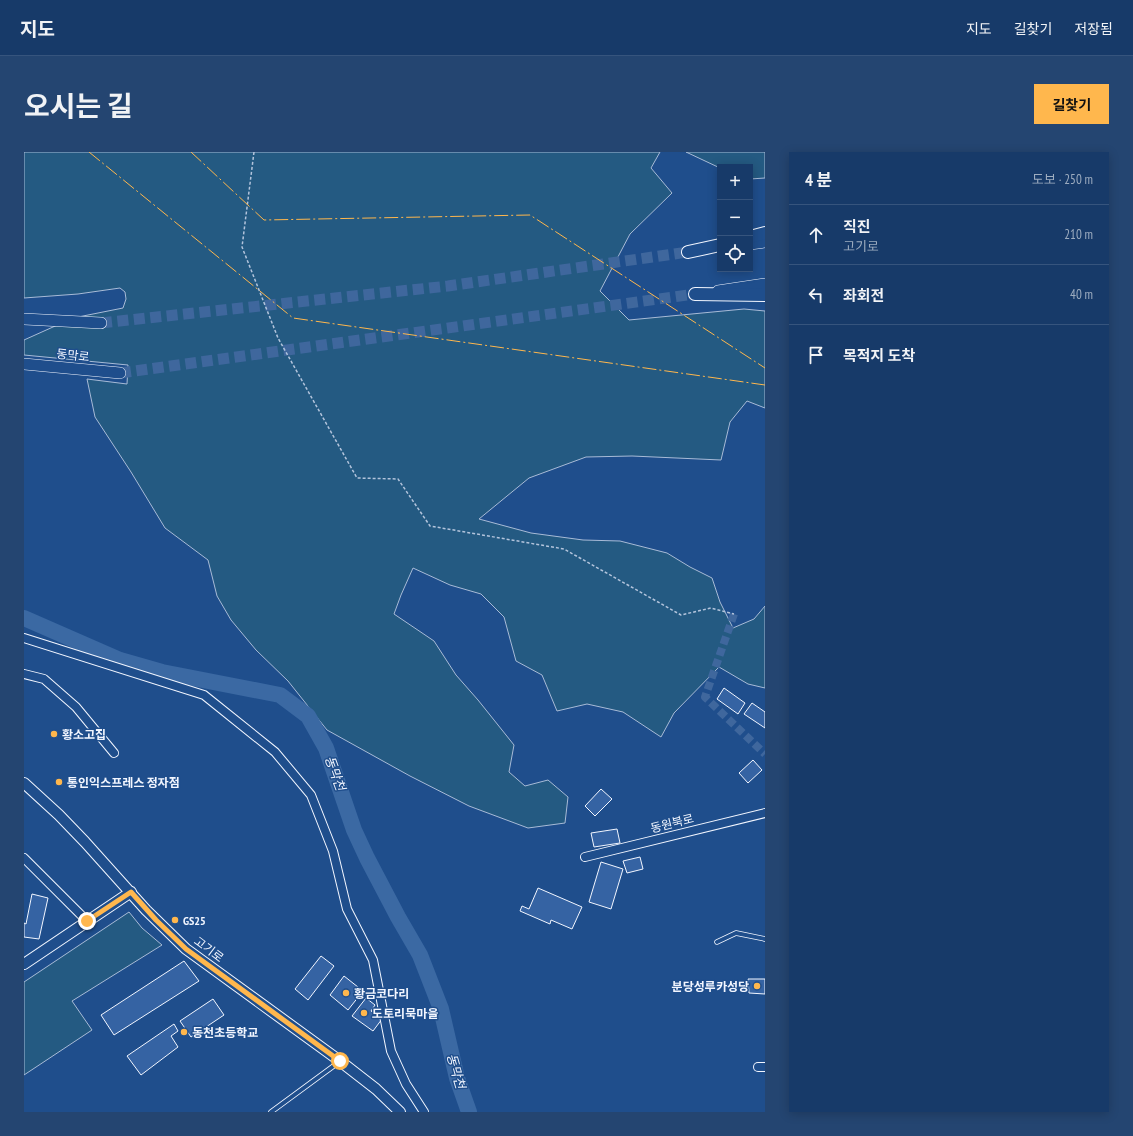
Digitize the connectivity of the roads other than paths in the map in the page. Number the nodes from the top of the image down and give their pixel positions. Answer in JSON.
{"nodes":[{"id":1,"x":765,"y":234,"type":"edge"},
{"id":2,"x":753,"y":236,"type":"edge"},
{"id":3,"x":765,"y":242,"type":"edge"},
{"id":4,"x":753,"y":244,"type":"edge"},
{"id":5,"x":717,"y":247,"type":"edge"},
{"id":6,"x":688,"y":252,"type":"tunnel mouth"},
{"id":7,"x":765,"y":284,"type":"edge"},
{"id":8,"x":695,"y":294,"type":"joint"},
{"id":9,"x":765,"y":295,"type":"edge"},
{"id":10,"x":24,"y":319,"type":"edge"},
{"id":11,"x":101,"y":323,"type":"tunnel mouth"},
{"id":12,"x":24,"y":364,"type":"edge"},
{"id":13,"x":120,"y":373,"type":"tunnel mouth"},
{"id":14,"x":24,"y":638,"type":"edge"},
{"id":15,"x":24,"y":674,"type":"edge"},
{"id":16,"x":114,"y":753,"type":"dead end"},
{"id":17,"x":24,"y":783,"type":"edge"},
{"id":18,"x":765,"y":813,"type":"edge"},
{"id":19,"x":585,"y":857,"type":"dead end"},
{"id":20,"x":24,"y":858,"type":"edge"},
{"id":21,"x":131,"y":892,"type":"junction"},
{"id":22,"x":87,"y":921,"type":"junction"},
{"id":23,"x":765,"y":939,"type":"edge"},
{"id":24,"x":717,"y":942,"type":"dead end"},
{"id":25,"x":24,"y":964,"type":"edge"},
{"id":26,"x":340,"y":1061,"type":"junction"},
{"id":27,"x":270,"y":1112,"type":"edge"},
{"id":28,"x":400,"y":1112,"type":"edge"},
{"id":29,"x":424,"y":1112,"type":"edge"}],
"edges":[{"from":1,"to":2,"type":"main road"},
{"from":3,"to":4,"type":"main road"},
{"from":5,"to":6,"type":"main road"},
{"from":7,"to":8,"type":"main road"},
{"from":8,"to":9,"type":"main road"},
{"from":10,"to":11,"type":"main road"},
{"from":12,"to":13,"type":"main road","name":"동막로"},
{"from":14,"to":29,"type":"street"},
{"from":15,"to":16,"type":"street"},
{"from":17,"to":21,"type":"street","name":"고기로"},
{"from":18,"to":19,"type":"street","name":"동원북로"},
{"from":20,"to":22,"type":"street"},
{"from":21,"to":22,"type":"street"},
{"from":21,"to":26,"type":"street","name":"고기로"},
{"from":22,"to":25,"type":"street"},
{"from":23,"to":24,"type":"lane"},
{"from":26,"to":27,"type":"lane"},
{"from":26,"to":28,"type":"street","name":"고기로"}]}
